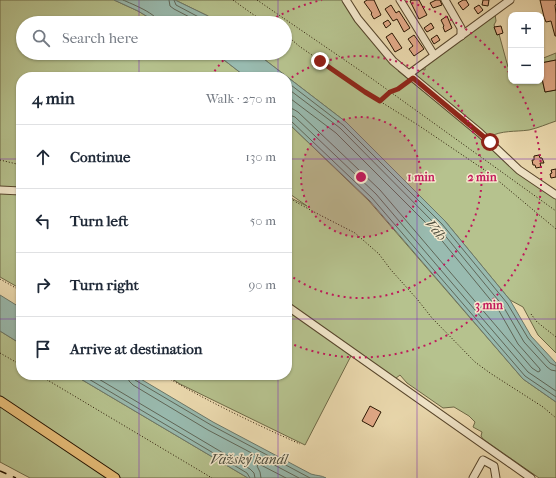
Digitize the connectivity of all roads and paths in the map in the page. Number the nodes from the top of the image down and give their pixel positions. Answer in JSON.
{"nodes":[{"id":1,"x":233,"y":0,"type":"edge"},
{"id":2,"x":257,"y":0,"type":"edge"},
{"id":3,"x":346,"y":0,"type":"edge"},
{"id":4,"x":400,"y":0,"type":"edge"},
{"id":5,"x":445,"y":0,"type":"edge"},
{"id":6,"x":510,"y":0,"type":"edge"},
{"id":7,"x":501,"y":2,"type":"edge"},
{"id":8,"x":256,"y":16,"type":"edge"},
{"id":9,"x":280,"y":16,"type":"edge"},
{"id":10,"x":292,"y":24,"type":"edge"},
{"id":11,"x":461,"y":28,"type":"junction"},
{"id":12,"x":469,"y":30,"type":"junction"},
{"id":13,"x":461,"y":36,"type":"junction"},
{"id":14,"x":292,"y":40,"type":"edge"},
{"id":15,"x":434,"y":55,"type":"junction"},
{"id":16,"x":411,"y":76,"type":"junction"},
{"id":17,"x":390,"y":92,"type":"junction"},
{"id":18,"x":380,"y":101,"type":"junction"},
{"id":19,"x":0,"y":160,"type":"edge"},
{"id":20,"x":16,"y":164,"type":"edge"},
{"id":21,"x":0,"y":190,"type":"edge"},
{"id":22,"x":16,"y":191,"type":"edge"},
{"id":23,"x":556,"y":195,"type":"edge"},
{"id":24,"x":292,"y":199,"type":"edge"},
{"id":25,"x":556,"y":211,"type":"edge"},
{"id":26,"x":556,"y":229,"type":"edge"},
{"id":27,"x":0,"y":279,"type":"edge"},
{"id":28,"x":16,"y":288,"type":"edge"},
{"id":29,"x":292,"y":310,"type":"edge"},
{"id":30,"x":531,"y":314,"type":"dead end"},
{"id":31,"x":556,"y":337,"type":"edge"},
{"id":32,"x":0,"y":353,"type":"edge"},
{"id":33,"x":16,"y":362,"type":"edge"},
{"id":34,"x":47,"y":380,"type":"edge"},
{"id":35,"x":171,"y":380,"type":"edge"},
{"id":36,"x":0,"y":401,"type":"edge"},
{"id":37,"x":556,"y":418,"type":"edge"},
{"id":38,"x":300,"y":444,"type":"dead end"},
{"id":39,"x":116,"y":478,"type":"edge"},
{"id":40,"x":212,"y":478,"type":"edge"},
{"id":41,"x":473,"y":478,"type":"edge"},
{"id":42,"x":496,"y":478,"type":"edge"},
{"id":43,"x":531,"y":478,"type":"edge"}],
"edges":[{"from":1,"to":8,"type":"path"},
{"from":2,"to":9,"type":"path"},
{"from":3,"to":16,"type":"street"},
{"from":4,"to":15,"type":"street"},
{"from":5,"to":11,"type":"street"},
{"from":6,"to":7,"type":"street"},
{"from":7,"to":12,"type":"street"},
{"from":10,"to":17,"type":"path"},
{"from":11,"to":12,"type":"street"},
{"from":11,"to":13,"type":"street"},
{"from":12,"to":13,"type":"street"},
{"from":13,"to":15,"type":"street"},
{"from":14,"to":18,"type":"path"},
{"from":15,"to":16,"type":"street"},
{"from":16,"to":17,"type":"path"},
{"from":16,"to":23,"type":"street"},
{"from":17,"to":18,"type":"path"},
{"from":17,"to":25,"type":"path"},
{"from":18,"to":26,"type":"path"},
{"from":19,"to":20,"type":"path"},
{"from":21,"to":22,"type":"street"},
{"from":24,"to":37,"type":"path"},
{"from":27,"to":28,"type":"path"},
{"from":29,"to":43,"type":"street"},
{"from":30,"to":31,"type":"path"},
{"from":32,"to":33,"type":"path"},
{"from":34,"to":40,"type":"path"},
{"from":35,"to":38,"type":"path"},
{"from":36,"to":39,"type":"main road"},
{"from":41,"to":42,"type":"street"}]}
